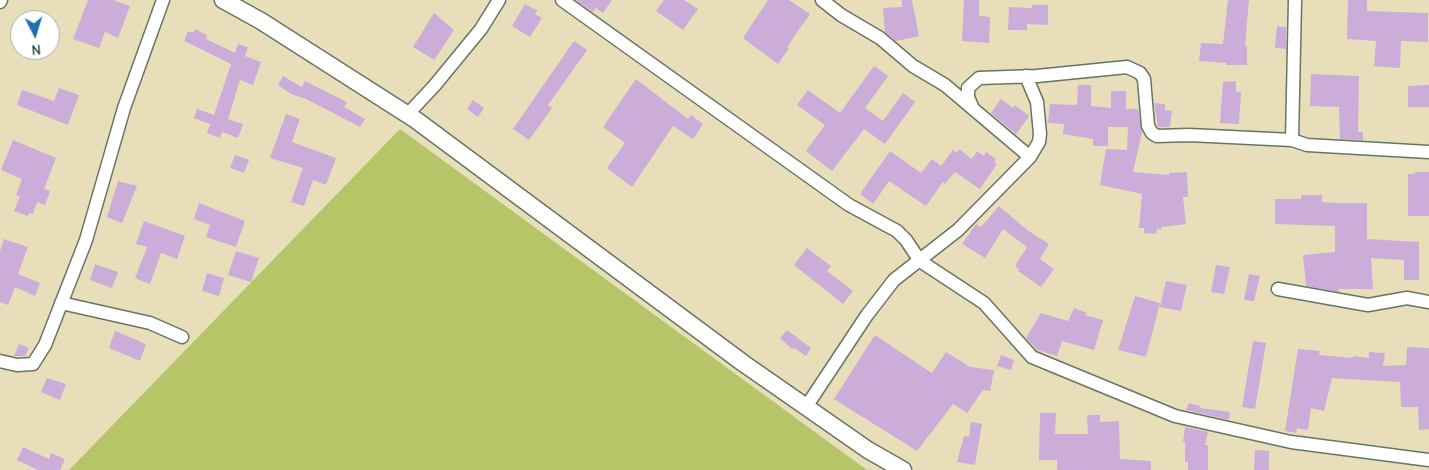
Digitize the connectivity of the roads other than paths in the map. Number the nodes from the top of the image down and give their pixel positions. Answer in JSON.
{"nodes":[{"id":1,"x":163,"y":0,"type":"edge"},
{"id":2,"x":223,"y":0,"type":"edge"},
{"id":3,"x":499,"y":0,"type":"edge"},
{"id":4,"x":822,"y":0,"type":"edge"},
{"id":5,"x":1295,"y":0,"type":"edge"},
{"id":6,"x":570,"y":2,"type":"edge"},
{"id":7,"x":1026,"y":76,"type":"junction"},
{"id":8,"x":972,"y":109,"type":"junction"},
{"id":9,"x":408,"y":114,"type":"junction"},
{"id":10,"x":1292,"y":140,"type":"junction"},
{"id":11,"x":1429,"y":152,"type":"edge"},
{"id":12,"x":1030,"y":157,"type":"junction"},
{"id":13,"x":920,"y":261,"type":"junction"},
{"id":14,"x":1278,"y":289,"type":"dead end"},
{"id":15,"x":1429,"y":302,"type":"edge"},
{"id":16,"x":60,"y":303,"type":"junction"},
{"id":17,"x":182,"y":337,"type":"dead end"},
{"id":18,"x":0,"y":361,"type":"edge"},
{"id":19,"x":806,"y":407,"type":"junction"},
{"id":20,"x":1429,"y":460,"type":"edge"},
{"id":21,"x":903,"y":470,"type":"edge"}],
"edges":[{"from":1,"to":16,"type":"street"},
{"from":2,"to":9,"type":"street"},
{"from":3,"to":9,"type":"street"},
{"from":4,"to":8,"type":"street"},
{"from":5,"to":10,"type":"street"},
{"from":6,"to":13,"type":"street"},
{"from":7,"to":8,"type":"street"},
{"from":7,"to":10,"type":"street"},
{"from":7,"to":12,"type":"street"},
{"from":8,"to":12,"type":"street"},
{"from":9,"to":19,"type":"street"},
{"from":10,"to":11,"type":"street"},
{"from":12,"to":13,"type":"street"},
{"from":13,"to":19,"type":"street"},
{"from":13,"to":20,"type":"street"},
{"from":14,"to":15,"type":"street"},
{"from":16,"to":17,"type":"street"},
{"from":16,"to":18,"type":"street"},
{"from":19,"to":21,"type":"street"}]}
